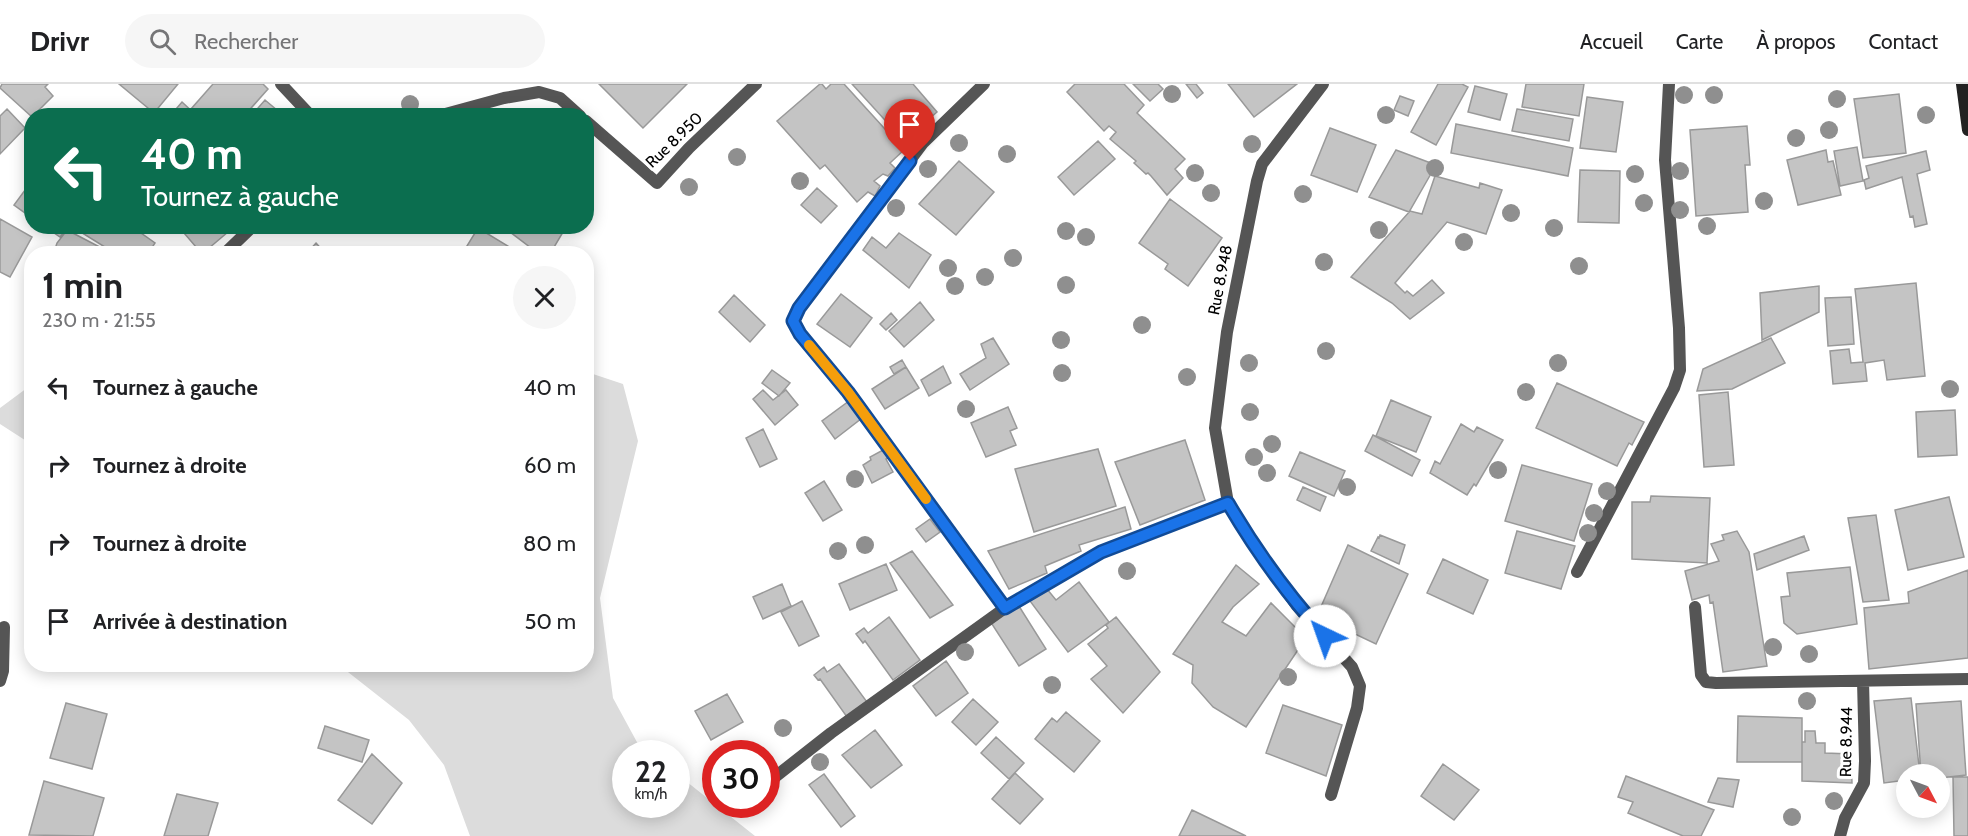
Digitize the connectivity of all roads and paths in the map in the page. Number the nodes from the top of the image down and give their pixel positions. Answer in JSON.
{"nodes":[{"id":1,"x":281,"y":84,"type":"edge"},
{"id":2,"x":756,"y":84,"type":"edge"},
{"id":3,"x":984,"y":84,"type":"edge"},
{"id":4,"x":1323,"y":84,"type":"edge"},
{"id":5,"x":1670,"y":84,"type":"edge"},
{"id":6,"x":1962,"y":84,"type":"edge"},
{"id":7,"x":304,"y":108,"type":"edge"},
{"id":8,"x":467,"y":108,"type":"edge"},
{"id":9,"x":571,"y":108,"type":"edge"},
{"id":10,"x":594,"y":128,"type":"edge"},
{"id":11,"x":1968,"y":130,"type":"edge"},
{"id":12,"x":245,"y":234,"type":"edge"},
{"id":13,"x":232,"y":246,"type":"edge"},
{"id":14,"x":1228,"y":503,"type":"junction"},
{"id":15,"x":1577,"y":572,"type":"dead end"},
{"id":16,"x":1695,"y":607,"type":"dead end"},
{"id":17,"x":1005,"y":608,"type":"junction"},
{"id":18,"x":4,"y":627,"type":"dead end"},
{"id":19,"x":1968,"y":679,"type":"edge"},
{"id":20,"x":0,"y":681,"type":"edge"},
{"id":21,"x":1863,"y":681,"type":"junction"},
{"id":22,"x":780,"y":773,"type":"edge"},
{"id":23,"x":1331,"y":795,"type":"dead end"},
{"id":24,"x":1840,"y":836,"type":"edge"}],
"edges":[{"from":1,"to":7,"type":"street"},
{"from":2,"to":10,"type":"street","name":"Rue 8.950"},
{"from":3,"to":17,"type":"street"},
{"from":4,"to":14,"type":"street","name":"Rue 8.948"},
{"from":5,"to":15,"type":"street"},
{"from":6,"to":11,"type":"main road"},
{"from":8,"to":9,"type":"street"},
{"from":12,"to":13,"type":"street"},
{"from":14,"to":17,"type":"street"},
{"from":14,"to":23,"type":"street"},
{"from":16,"to":21,"type":"street"},
{"from":17,"to":22,"type":"street"},
{"from":18,"to":20,"type":"street"},
{"from":19,"to":21,"type":"street"},
{"from":21,"to":24,"type":"street","name":"Rue 8.944"}]}
